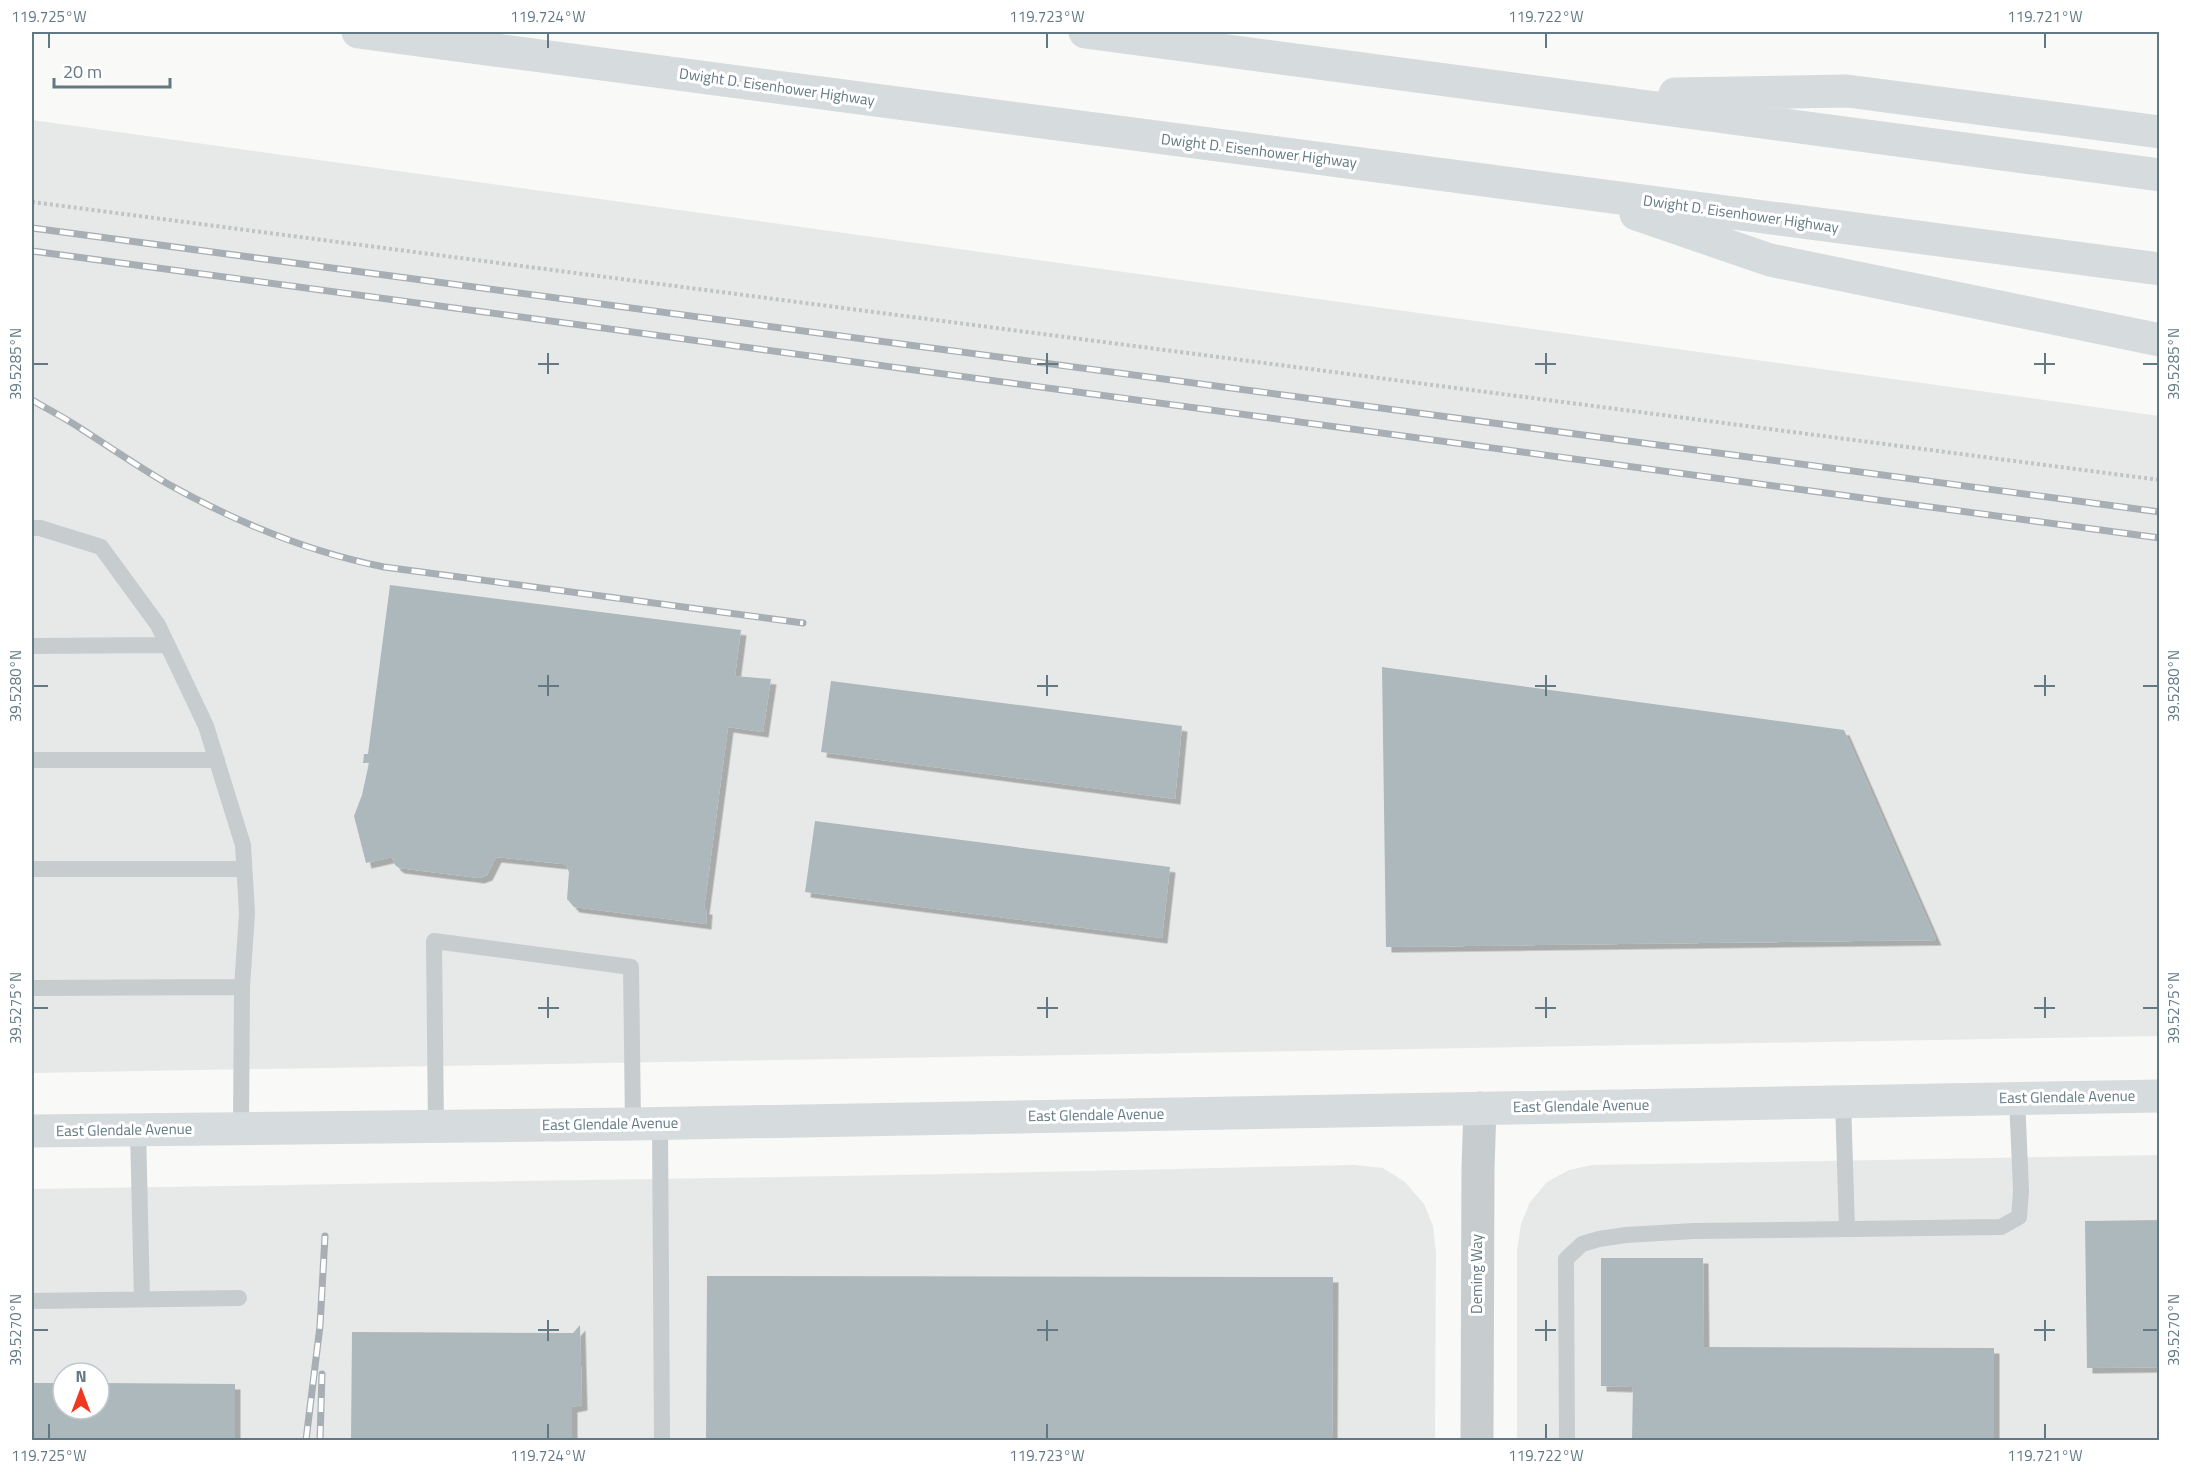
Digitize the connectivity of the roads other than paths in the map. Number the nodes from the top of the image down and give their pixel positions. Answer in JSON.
{"nodes":[{"id":1,"x":358,"y":32,"type":"edge"},
{"id":2,"x":1085,"y":32,"type":"edge"},
{"id":3,"x":1568,"y":96,"type":"junction"},
{"id":4,"x":2160,"y":132,"type":"edge"},
{"id":5,"x":2160,"y":175,"type":"edge"},
{"id":6,"x":1569,"y":191,"type":"junction"},
{"id":7,"x":2160,"y":269,"type":"edge"},
{"id":8,"x":2160,"y":340,"type":"edge"},
{"id":9,"x":32,"y":528,"type":"edge"},
{"id":10,"x":167,"y":645,"type":"junction"},
{"id":11,"x":32,"y":646,"type":"edge"},
{"id":12,"x":32,"y":760,"type":"edge"},
{"id":13,"x":217,"y":760,"type":"junction"},
{"id":14,"x":32,"y":868,"type":"edge"},
{"id":15,"x":244,"y":869,"type":"junction"},
{"id":16,"x":242,"y":987,"type":"junction"},
{"id":17,"x":32,"y":988,"type":"edge"},
{"id":18,"x":2160,"y":1096,"type":"edge"},
{"id":19,"x":2017,"y":1098,"type":"junction"},
{"id":20,"x":1843,"y":1101,"type":"junction"},
{"id":21,"x":1480,"y":1108,"type":"junction"},
{"id":22,"x":647,"y":1124,"type":"junction"},
{"id":23,"x":436,"y":1126,"type":"junction"},
{"id":24,"x":241,"y":1128,"type":"junction"},
{"id":25,"x":138,"y":1130,"type":"junction"},
{"id":26,"x":32,"y":1131,"type":"edge"},
{"id":27,"x":1847,"y":1229,"type":"junction"},
{"id":28,"x":239,"y":1298,"type":"dead end"},
{"id":29,"x":142,"y":1299,"type":"junction"},
{"id":30,"x":32,"y":1301,"type":"edge"},
{"id":31,"x":662,"y":1440,"type":"edge"},
{"id":32,"x":1477,"y":1440,"type":"edge"},
{"id":33,"x":1567,"y":1440,"type":"edge"}],
"edges":[{"from":1,"to":6,"type":"main road","name":"Dwight D. Eisenhower Highway"},
{"from":2,"to":3,"type":"main road"},
{"from":3,"to":4,"type":"main road"},
{"from":3,"to":5,"type":"main road"},
{"from":6,"to":7,"type":"main road","name":"Dwight D. Eisenhower Highway"},
{"from":6,"to":8,"type":"main road"},
{"from":9,"to":10,"type":"lane"},
{"from":10,"to":11,"type":"lane"},
{"from":10,"to":13,"type":"lane"},
{"from":12,"to":13,"type":"lane"},
{"from":13,"to":15,"type":"lane"},
{"from":14,"to":15,"type":"lane"},
{"from":15,"to":16,"type":"lane"},
{"from":16,"to":17,"type":"lane"},
{"from":16,"to":24,"type":"lane"},
{"from":18,"to":19,"type":"main road","name":"East Glendale Avenue"},
{"from":19,"to":20,"type":"main road","name":"East Glendale Avenue"},
{"from":19,"to":27,"type":"lane"},
{"from":20,"to":21,"type":"main road","name":"East Glendale Avenue"},
{"from":20,"to":27,"type":"lane"},
{"from":21,"to":22,"type":"main road","name":"East Glendale Avenue"},
{"from":21,"to":32,"type":"street","name":"Deming Way"},
{"from":22,"to":23,"type":"main road","name":"East Glendale Avenue"},
{"from":22,"to":23,"type":"lane"},
{"from":22,"to":31,"type":"lane"},
{"from":23,"to":24,"type":"main road","name":"East Glendale Avenue"},
{"from":24,"to":25,"type":"main road","name":"East Glendale Avenue"},
{"from":25,"to":26,"type":"main road","name":"East Glendale Avenue"},
{"from":25,"to":29,"type":"lane"},
{"from":27,"to":33,"type":"lane"},
{"from":28,"to":29,"type":"lane"},
{"from":29,"to":30,"type":"lane"}]}
